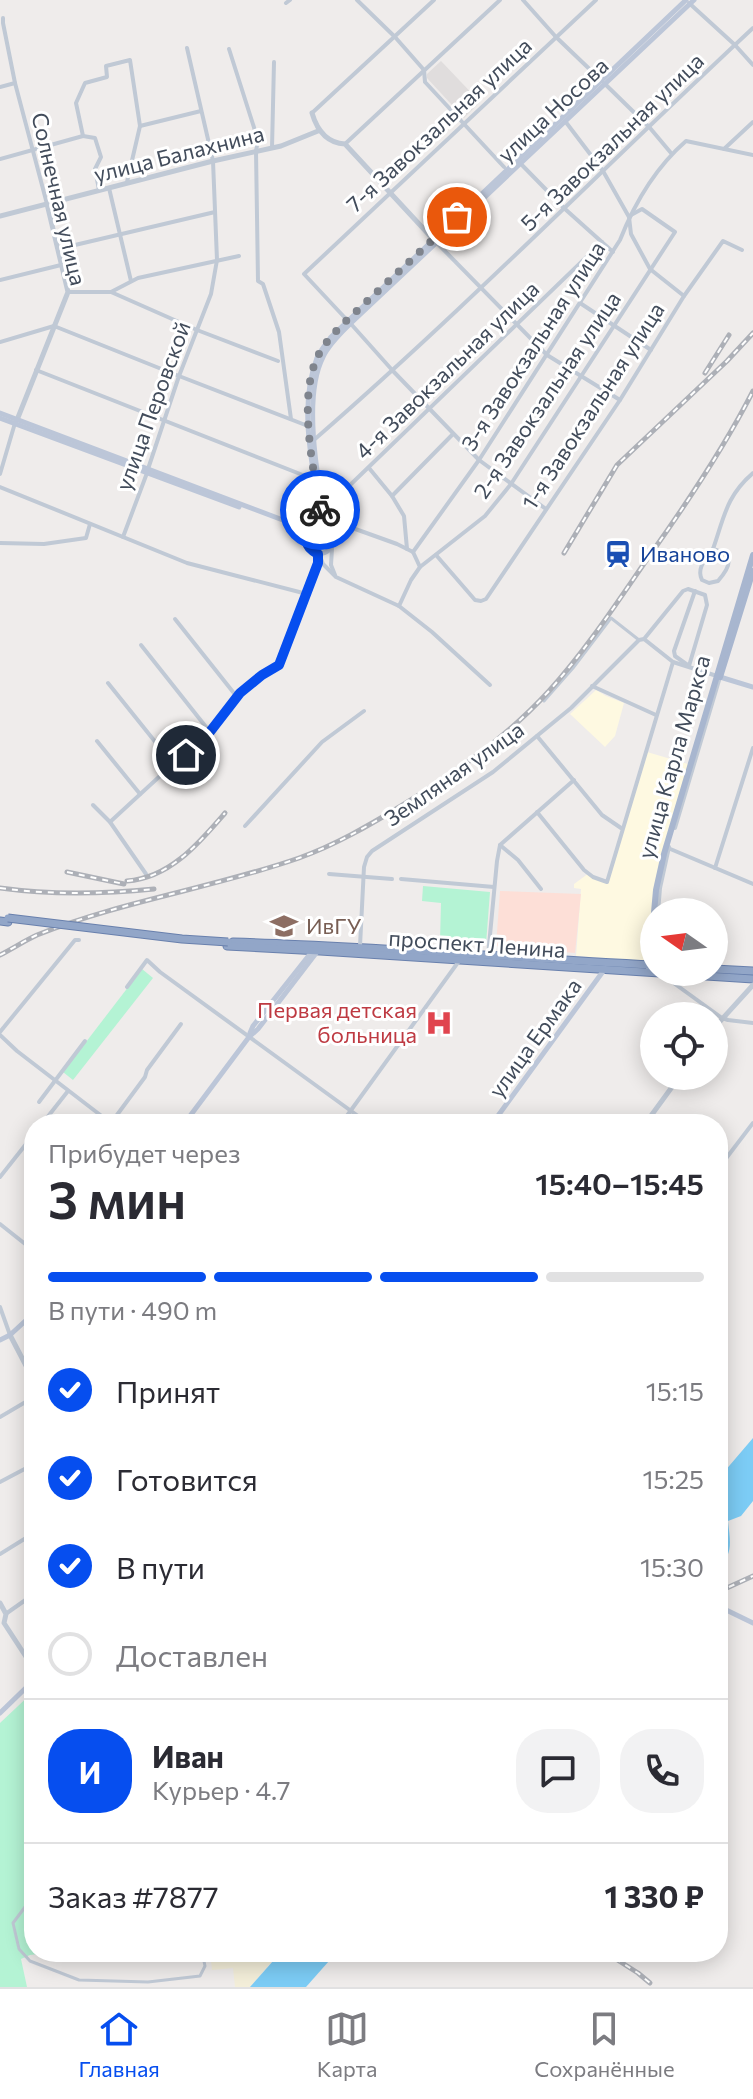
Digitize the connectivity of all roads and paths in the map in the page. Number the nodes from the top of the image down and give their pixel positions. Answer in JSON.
{"nodes":[{"id":1,"x":357,"y":0,"type":"edge"},
{"id":2,"x":434,"y":0,"type":"edge"},
{"id":3,"x":500,"y":0,"type":"edge"},
{"id":4,"x":523,"y":0,"type":"edge"},
{"id":5,"x":596,"y":0,"type":"edge"},
{"id":6,"x":688,"y":1,"type":"edge"},
{"id":7,"x":2,"y":21,"type":"edge"},
{"id":8,"x":753,"y":28,"type":"edge"},
{"id":9,"x":395,"y":37,"type":"junction"},
{"id":10,"x":556,"y":37,"type":"junction"},
{"id":11,"x":735,"y":45,"type":"junction"},
{"id":12,"x":187,"y":48,"type":"dead end"},
{"id":13,"x":229,"y":49,"type":"dead end"},
{"id":14,"x":274,"y":62,"type":"dead end"},
{"id":15,"x":753,"y":65,"type":"edge"},
{"id":16,"x":424,"y":70,"type":"junction"},
{"id":17,"x":15,"y":83,"type":"junction"},
{"id":18,"x":603,"y":83,"type":"junction"},
{"id":19,"x":0,"y":87,"type":"edge"},
{"id":20,"x":201,"y":111,"type":"junction"},
{"id":21,"x":312,"y":113,"type":"joint"},
{"id":22,"x":564,"y":120,"type":"junction"},
{"id":23,"x":753,"y":122,"type":"edge"},
{"id":24,"x":464,"y":124,"type":"junction"},
{"id":25,"x":140,"y":126,"type":"junction"},
{"id":26,"x":650,"y":128,"type":"junction"},
{"id":27,"x":318,"y":131,"type":"junction"},
{"id":28,"x":83,"y":136,"type":"junction"},
{"id":29,"x":345,"y":144,"type":"junction"},
{"id":30,"x":272,"y":148,"type":"junction"},
{"id":31,"x":724,"y":149,"type":"junction"},
{"id":32,"x":33,"y":151,"type":"junction"},
{"id":33,"x":256,"y":151,"type":"junction"},
{"id":34,"x":671,"y":153,"type":"junction"},
{"id":35,"x":753,"y":155,"type":"edge"},
{"id":36,"x":0,"y":159,"type":"edge"},
{"id":37,"x":213,"y":161,"type":"junction"},
{"id":38,"x":519,"y":162,"type":"junction"},
{"id":39,"x":504,"y":167,"type":"dead end"},
{"id":40,"x":603,"y":171,"type":"junction"},
{"id":41,"x":127,"y":183,"type":"junction"},
{"id":42,"x":109,"y":188,"type":"junction"},
{"id":43,"x":99,"y":190,"type":"junction"},
{"id":44,"x":390,"y":194,"type":"junction"},
{"id":45,"x":47,"y":204,"type":"junction"},
{"id":46,"x":565,"y":209,"type":"junction"},
{"id":47,"x":216,"y":212,"type":"junction"},
{"id":48,"x":0,"y":216,"type":"edge"},
{"id":49,"x":629,"y":217,"type":"junction"},
{"id":50,"x":120,"y":234,"type":"junction"},
{"id":51,"x":435,"y":240,"type":"junction"},
{"id":52,"x":602,"y":242,"type":"junction"},
{"id":53,"x":58,"y":249,"type":"junction"},
{"id":54,"x":742,"y":250,"type":"dead end"},
{"id":55,"x":613,"y":252,"type":"junction"},
{"id":56,"x":239,"y":256,"type":"dead end"},
{"id":57,"x":216,"y":261,"type":"junction"},
{"id":58,"x":61,"y":265,"type":"junction"},
{"id":59,"x":650,"y":269,"type":"junction"},
{"id":60,"x":0,"y":280,"type":"edge"},
{"id":61,"x":131,"y":281,"type":"junction"},
{"id":62,"x":481,"y":289,"type":"junction"},
{"id":63,"x":68,"y":292,"type":"junction"},
{"id":64,"x":111,"y":292,"type":"junction"},
{"id":65,"x":684,"y":296,"type":"junction"},
{"id":66,"x":580,"y":303,"type":"junction"},
{"id":67,"x":349,"y":322,"type":"junction"},
{"id":68,"x":518,"y":324,"type":"junction"},
{"id":69,"x":614,"y":325,"type":"junction"},
{"id":70,"x":54,"y":326,"type":"junction"},
{"id":71,"x":197,"y":330,"type":"junction"},
{"id":72,"x":0,"y":342,"type":"edge"},
{"id":73,"x":651,"y":350,"type":"junction"},
{"id":74,"x":547,"y":355,"type":"junction"},
{"id":75,"x":278,"y":361,"type":"dead end"},
{"id":76,"x":36,"y":370,"type":"junction"},
{"id":77,"x":393,"y":371,"type":"junction"},
{"id":78,"x":179,"y":376,"type":"junction"},
{"id":79,"x":581,"y":376,"type":"junction"},
{"id":80,"x":620,"y":400,"type":"junction"},
{"id":81,"x":429,"y":409,"type":"junction"},
{"id":82,"x":0,"y":415,"type":"edge"},
{"id":83,"x":291,"y":419,"type":"junction"},
{"id":84,"x":164,"y":421,"type":"junction"},
{"id":85,"x":16,"y":422,"type":"junction"},
{"id":86,"x":311,"y":425,"type":"junction"},
{"id":87,"x":453,"y":434,"type":"junction"},
{"id":88,"x":315,"y":439,"type":"junction"},
{"id":89,"x":479,"y":460,"type":"junction"},
{"id":90,"x":369,"y":468,"type":"junction"},
{"id":91,"x":147,"y":471,"type":"junction"},
{"id":92,"x":0,"y":474,"type":"edge"},
{"id":93,"x":752,"y":474,"type":"edge"},
{"id":94,"x":317,"y":479,"type":"junction"},
{"id":95,"x":511,"y":484,"type":"junction"},
{"id":96,"x":0,"y":487,"type":"edge"},
{"id":97,"x":348,"y":487,"type":"dead end"},
{"id":98,"x":392,"y":496,"type":"junction"},
{"id":99,"x":546,"y":509,"type":"junction"},
{"id":100,"x":90,"y":524,"type":"junction"},
{"id":101,"x":315,"y":529,"type":"junction"},
{"id":102,"x":330,"y":531,"type":"junction"},
{"id":103,"x":123,"y":537,"type":"junction"},
{"id":104,"x":0,"y":543,"type":"edge"},
{"id":105,"x":308,"y":544,"type":"junction"},
{"id":106,"x":332,"y":549,"type":"junction"},
{"id":107,"x":407,"y":549,"type":"junction"},
{"id":108,"x":713,"y":549,"type":"junction"},
{"id":109,"x":413,"y":552,"type":"junction"},
{"id":110,"x":319,"y":554,"type":"junction"},
{"id":111,"x":436,"y":555,"type":"junction"},
{"id":112,"x":753,"y":555,"type":"edge"},
{"id":113,"x":420,"y":567,"type":"junction"},
{"id":114,"x":753,"y":571,"type":"edge"},
{"id":115,"x":336,"y":577,"type":"junction"},
{"id":116,"x":695,"y":591,"type":"junction"},
{"id":117,"x":307,"y":594,"type":"junction"},
{"id":118,"x":399,"y":606,"type":"junction"},
{"id":119,"x":175,"y":619,"type":"dead end"},
{"id":120,"x":642,"y":640,"type":"junction"},
{"id":121,"x":141,"y":645,"type":"dead end"},
{"id":122,"x":656,"y":649,"type":"junction"},
{"id":123,"x":674,"y":651,"type":"junction"},
{"id":124,"x":673,"y":662,"type":"junction"},
{"id":125,"x":689,"y":666,"type":"junction"},
{"id":126,"x":718,"y":676,"type":"junction"},
{"id":127,"x":108,"y":683,"type":"dead end"},
{"id":128,"x":490,"y":685,"type":"dead end"},
{"id":129,"x":592,"y":686,"type":"junction"},
{"id":130,"x":753,"y":687,"type":"edge"},
{"id":131,"x":237,"y":697,"type":"junction"},
{"id":132,"x":544,"y":701,"type":"dead end"},
{"id":133,"x":364,"y":711,"type":"dead end"},
{"id":134,"x":656,"y":715,"type":"junction"},
{"id":135,"x":210,"y":732,"type":"junction"},
{"id":136,"x":537,"y":736,"type":"junction"},
{"id":137,"x":97,"y":741,"type":"dead end"},
{"id":138,"x":753,"y":748,"type":"edge"},
{"id":139,"x":173,"y":764,"type":"junction"},
{"id":140,"x":574,"y":780,"type":"junction"},
{"id":141,"x":140,"y":794,"type":"junction"},
{"id":142,"x":93,"y":805,"type":"dead end"},
{"id":143,"x":537,"y":812,"type":"junction"},
{"id":144,"x":110,"y":822,"type":"junction"},
{"id":145,"x":245,"y":826,"type":"dead end"},
{"id":146,"x":622,"y":829,"type":"junction"},
{"id":147,"x":500,"y":845,"type":"junction"},
{"id":148,"x":667,"y":848,"type":"junction"},
{"id":149,"x":715,"y":868,"type":"junction"},
{"id":150,"x":146,"y":874,"type":"dead end"},
{"id":151,"x":329,"y":874,"type":"dead end"},
{"id":152,"x":363,"y":876,"type":"junction"},
{"id":153,"x":392,"y":879,"type":"dead end"},
{"id":154,"x":401,"y":879,"type":"dead end"},
{"id":155,"x":753,"y":884,"type":"edge"},
{"id":156,"x":494,"y":887,"type":"junction"},
{"id":157,"x":541,"y":889,"type":"dead end"},
{"id":158,"x":655,"y":898,"type":"edge"},
{"id":159,"x":659,"y":898,"type":"edge"},
{"id":160,"x":4,"y":919,"type":"edge"},
{"id":161,"x":79,"y":940,"type":"dead end"},
{"id":162,"x":360,"y":946,"type":"junction"},
{"id":163,"x":318,"y":948,"type":"junction"},
{"id":164,"x":460,"y":956,"type":"junction"},
{"id":165,"x":488,"y":958,"type":"junction"},
{"id":166,"x":606,"y":967,"type":"junction"},
{"id":167,"x":640,"y":967,"type":"edge"},
{"id":168,"x":728,"y":970,"type":"edge"},
{"id":169,"x":753,"y":971,"type":"edge"},
{"id":170,"x":728,"y":980,"type":"edge"},
{"id":171,"x":753,"y":982,"type":"edge"},
{"id":172,"x":678,"y":986,"type":"edge"},
{"id":173,"x":127,"y":987,"type":"dead end"},
{"id":174,"x":700,"y":1002,"type":"edge"},
{"id":175,"x":728,"y":1011,"type":"edge"},
{"id":176,"x":728,"y":1020,"type":"edge"},
{"id":177,"x":753,"y":1023,"type":"edge"},
{"id":178,"x":181,"y":1024,"type":"dead end"},
{"id":179,"x":0,"y":1034,"type":"edge"},
{"id":180,"x":247,"y":1035,"type":"junction"},
{"id":181,"x":85,"y":1041,"type":"dead end"},
{"id":182,"x":54,"y":1080,"type":"junction"},
{"id":183,"x":670,"y":1090,"type":"edge"},
{"id":184,"x":68,"y":1091,"type":"junction"},
{"id":185,"x":39,"y":1102,"type":"dead end"},
{"id":186,"x":351,"y":1111,"type":"junction"},
{"id":187,"x":50,"y":1114,"type":"edge"},
{"id":188,"x":99,"y":1114,"type":"edge"},
{"id":189,"x":119,"y":1114,"type":"edge"},
{"id":190,"x":191,"y":1114,"type":"edge"},
{"id":191,"x":349,"y":1114,"type":"edge"},
{"id":192,"x":355,"y":1114,"type":"edge"},
{"id":193,"x":499,"y":1114,"type":"edge"},
{"id":194,"x":652,"y":1114,"type":"edge"},
{"id":195,"x":753,"y":1123,"type":"edge"},
{"id":196,"x":24,"y":1147,"type":"edge"},
{"id":197,"x":728,"y":1156,"type":"edge"},
{"id":198,"x":0,"y":1177,"type":"edge"},
{"id":199,"x":0,"y":1224,"type":"edge"},
{"id":200,"x":24,"y":1243,"type":"edge"},
{"id":201,"x":0,"y":1307,"type":"edge"},
{"id":202,"x":24,"y":1322,"type":"edge"},
{"id":203,"x":10,"y":1335,"type":"junction"},
{"id":204,"x":0,"y":1340,"type":"edge"},
{"id":205,"x":24,"y":1362,"type":"edge"},
{"id":206,"x":24,"y":1403,"type":"edge"},
{"id":207,"x":0,"y":1417,"type":"edge"},
{"id":208,"x":24,"y":1469,"type":"edge"},
{"id":209,"x":0,"y":1482,"type":"edge"},
{"id":210,"x":24,"y":1539,"type":"edge"},
{"id":211,"x":0,"y":1554,"type":"edge"},
{"id":212,"x":24,"y":1601,"type":"edge"},
{"id":213,"x":0,"y":1603,"type":"edge"},
{"id":214,"x":728,"y":1611,"type":"edge"},
{"id":215,"x":6,"y":1614,"type":"junction"},
{"id":216,"x":753,"y":1623,"type":"edge"},
{"id":217,"x":2,"y":1625,"type":"edge"},
{"id":218,"x":24,"y":1655,"type":"edge"},
{"id":219,"x":24,"y":1690,"type":"edge"},
{"id":220,"x":0,"y":1713,"type":"edge"},
{"id":221,"x":24,"y":1908,"type":"edge"},
{"id":222,"x":24,"y":1954,"type":"edge"},
{"id":223,"x":33,"y":1962,"type":"edge"},
{"id":224,"x":204,"y":1962,"type":"edge"}],
"edges":[{"from":1,"to":9,"type":"street"},
{"from":2,"to":9,"type":"street"},
{"from":3,"to":16,"type":"street"},
{"from":4,"to":10,"type":"street"},
{"from":5,"to":10,"type":"street","name":"7-я Завокзальная улица"},
{"from":6,"to":11,"type":"street"},
{"from":6,"to":18,"type":"main road","name":"улица Носова"},
{"from":7,"to":17,"type":"street","name":"Солнечная улица"},
{"from":8,"to":11,"type":"street","name":"5-я Завокзальная улица"},
{"from":9,"to":16,"type":"street"},
{"from":9,"to":21,"type":"street"},
{"from":10,"to":18,"type":"street"},
{"from":10,"to":24,"type":"street","name":"7-я Завокзальная улица"},
{"from":11,"to":15,"type":"street"},
{"from":11,"to":26,"type":"street","name":"5-я Завокзальная улица"},
{"from":12,"to":20,"type":"street","name":"улица Перовской"},
{"from":13,"to":33,"type":"street"},
{"from":14,"to":30,"type":"street"},
{"from":16,"to":24,"type":"street"},
{"from":16,"to":29,"type":"street"},
{"from":17,"to":19,"type":"street"},
{"from":17,"to":32,"type":"street","name":"Солнечная улица"},
{"from":18,"to":22,"type":"main road","name":"улица Носова"},
{"from":18,"to":26,"type":"street"},
{"from":20,"to":25,"type":"street"},
{"from":20,"to":37,"type":"street","name":"улица Перовской"},
{"from":21,"to":27,"type":"street"},
{"from":22,"to":38,"type":"main road","name":"улица Носова"},
{"from":22,"to":40,"type":"street"},
{"from":23,"to":31,"type":"street"},
{"from":24,"to":39,"type":"street"},
{"from":24,"to":44,"type":"street","name":"7-я Завокзальная улица"},
{"from":25,"to":28,"type":"street"},
{"from":25,"to":41,"type":"street"},
{"from":26,"to":34,"type":"street"},
{"from":26,"to":40,"type":"street","name":"5-я Завокзальная улица"},
{"from":27,"to":29,"type":"street"},
{"from":27,"to":30,"type":"street","name":"улица Балахнина"},
{"from":28,"to":32,"type":"street"},
{"from":28,"to":43,"type":"street"},
{"from":29,"to":44,"type":"street"},
{"from":30,"to":33,"type":"street","name":"улица Балахнина"},
{"from":31,"to":34,"type":"street"},
{"from":31,"to":35,"type":"street"},
{"from":32,"to":36,"type":"street"},
{"from":32,"to":45,"type":"street","name":"Солнечная улица"},
{"from":33,"to":37,"type":"street","name":"улица Балахнина"},
{"from":33,"to":83,"type":"street"},
{"from":34,"to":49,"type":"street","name":"3-я Завокзальная улица"},
{"from":37,"to":41,"type":"street","name":"улица Балахнина"},
{"from":37,"to":47,"type":"street","name":"улица Перовской"},
{"from":38,"to":46,"type":"street"},
{"from":38,"to":51,"type":"main road","name":"улица Носова"},
{"from":40,"to":46,"type":"street","name":"5-я Завокзальная улица"},
{"from":40,"to":49,"type":"street"},
{"from":41,"to":42,"type":"street","name":"улица Балахнина"},
{"from":42,"to":43,"type":"street","name":"улица Балахнина"},
{"from":42,"to":50,"type":"street"},
{"from":43,"to":45,"type":"street","name":"улица Балахнина"},
{"from":44,"to":51,"type":"street"},
{"from":44,"to":67,"type":"street","name":"7-я Завокзальная улица"},
{"from":45,"to":48,"type":"street","name":"улица Балахнина"},
{"from":45,"to":53,"type":"street","name":"Солнечная улица"},
{"from":46,"to":52,"type":"street"},
{"from":46,"to":62,"type":"street","name":"5-я Завокзальная улица"},
{"from":47,"to":50,"type":"street"},
{"from":47,"to":57,"type":"street","name":"улица Перовской"},
{"from":49,"to":55,"type":"street","name":"3-я Завокзальная улица"},
{"from":49,"to":59,"type":"street"},
{"from":49,"to":59,"type":"street","name":"2-я Завокзальная улица"},
{"from":50,"to":53,"type":"street"},
{"from":50,"to":61,"type":"street"},
{"from":51,"to":62,"type":"street"},
{"from":51,"to":67,"type":"main road","name":"улица Носова"},
{"from":52,"to":55,"type":"street"},
{"from":52,"to":68,"type":"street","name":"4-я Завокзальная улица"},
{"from":53,"to":58,"type":"street","name":"Солнечная улица"},
{"from":54,"to":65,"type":"street","name":"1-я Завокзальная улица"},
{"from":55,"to":66,"type":"street","name":"3-я Завокзальная улица"},
{"from":56,"to":57,"type":"street"},
{"from":57,"to":61,"type":"street"},
{"from":57,"to":71,"type":"street","name":"улица Перовской"},
{"from":58,"to":60,"type":"street"},
{"from":58,"to":63,"type":"street","name":"Солнечная улица"},
{"from":59,"to":65,"type":"street"},
{"from":59,"to":69,"type":"street","name":"2-я Завокзальная улица"},
{"from":61,"to":64,"type":"street"},
{"from":62,"to":68,"type":"street"},
{"from":62,"to":77,"type":"street","name":"5-я Завокзальная улица"},
{"from":63,"to":64,"type":"street"},
{"from":63,"to":70,"type":"street","name":"Солнечная улица"},
{"from":64,"to":71,"type":"street"},
{"from":65,"to":73,"type":"street","name":"1-я Завокзальная улица"},
{"from":66,"to":69,"type":"street"},
{"from":66,"to":74,"type":"street","name":"3-я Завокзальная улица"},
{"from":67,"to":77,"type":"street"},
{"from":67,"to":86,"type":"main road","name":"улица Носова"},
{"from":68,"to":74,"type":"street"},
{"from":68,"to":81,"type":"street","name":"4-я Завокзальная улица"},
{"from":69,"to":73,"type":"street"},
{"from":69,"to":79,"type":"street","name":"2-я Завокзальная улица"},
{"from":70,"to":72,"type":"street"},
{"from":70,"to":76,"type":"street","name":"Солнечная улица"},
{"from":70,"to":78,"type":"street"},
{"from":71,"to":75,"type":"street"},
{"from":71,"to":78,"type":"street","name":"улица Перовской"},
{"from":73,"to":80,"type":"street","name":"1-я Завокзальная улица"},
{"from":74,"to":79,"type":"street"},
{"from":74,"to":89,"type":"street","name":"3-я Завокзальная улица"},
{"from":76,"to":84,"type":"street"},
{"from":76,"to":85,"type":"street","name":"Солнечная улица"},
{"from":77,"to":81,"type":"street"},
{"from":77,"to":88,"type":"street","name":"5-я Завокзальная улица"},
{"from":78,"to":83,"type":"street"},
{"from":78,"to":84,"type":"street","name":"улица Перовской"},
{"from":79,"to":80,"type":"street"},
{"from":79,"to":95,"type":"street","name":"2-я Завокзальная улица"},
{"from":80,"to":99,"type":"street","name":"1-я Завокзальная улица"},
{"from":81,"to":87,"type":"street"},
{"from":81,"to":90,"type":"street","name":"4-я Завокзальная улица"},
{"from":82,"to":85,"type":"main road"},
{"from":83,"to":86,"type":"street"},
{"from":84,"to":91,"type":"street","name":"улица Перовской"},
{"from":84,"to":94,"type":"street"},
{"from":85,"to":91,"type":"main road"},
{"from":85,"to":92,"type":"street","name":"Солнечная улица"},
{"from":86,"to":88,"type":"main road","name":"улица Носова"},
{"from":86,"to":94,"type":"main road","name":"улица Носова"},
{"from":87,"to":89,"type":"street"},
{"from":87,"to":98,"type":"street"},
{"from":88,"to":94,"type":"main road","name":"улица Носова"},
{"from":89,"to":95,"type":"street"},
{"from":89,"to":109,"type":"street","name":"3-я Завокзальная улица"},
{"from":90,"to":97,"type":"street","name":"4-я Завокзальная улица"},
{"from":90,"to":98,"type":"street"},
{"from":91,"to":101,"type":"main road"},
{"from":91,"to":103,"type":"street","name":"улица Перовской"},
{"from":91,"to":105,"type":"main road"},
{"from":93,"to":108,"type":"street"},
{"from":94,"to":101,"type":"main road","name":"улица Носова"},
{"from":94,"to":102,"type":"main road","name":"улица Носова"},
{"from":95,"to":99,"type":"street"},
{"from":95,"to":111,"type":"street","name":"2-я Завокзальная улица"},
{"from":96,"to":100,"type":"street"},
{"from":98,"to":107,"type":"street"},
{"from":99,"to":111,"type":"street","name":"1-я Завокзальная улица"},
{"from":100,"to":103,"type":"street"},
{"from":100,"to":104,"type":"street"},
{"from":101,"to":102,"type":"main road"},
{"from":101,"to":105,"type":"main road"},
{"from":102,"to":106,"type":"main road"},
{"from":102,"to":107,"type":"street"},
{"from":103,"to":117,"type":"street"},
{"from":105,"to":110,"type":"main road"},
{"from":106,"to":110,"type":"main road"},
{"from":106,"to":115,"type":"street"},
{"from":107,"to":109,"type":"street"},
{"from":108,"to":108,"type":"street"},
{"from":109,"to":113,"type":"street"},
{"from":110,"to":115,"type":"street"},
{"from":110,"to":117,"type":"street"},
{"from":111,"to":113,"type":"street","name":"2-я Завокзальная улица"},
{"from":112,"to":126,"type":"main road","name":"улица Карла Маркса"},
{"from":113,"to":118,"type":"street","name":"2-я Завокзальная улица"},
{"from":114,"to":126,"type":"main road","name":"улица Карла Маркса"},
{"from":115,"to":118,"type":"street"},
{"from":116,"to":120,"type":"street","name":"Земляная улица"},
{"from":116,"to":123,"type":"street"},
{"from":116,"to":125,"type":"street"},
{"from":117,"to":131,"type":"street"},
{"from":118,"to":128,"type":"street"},
{"from":119,"to":131,"type":"street"},
{"from":120,"to":122,"type":"street"},
{"from":120,"to":129,"type":"street","name":"Земляная улица"},
{"from":120,"to":132,"type":"street"},
{"from":121,"to":135,"type":"street"},
{"from":122,"to":123,"type":"street"},
{"from":122,"to":124,"type":"street"},
{"from":123,"to":125,"type":"street"},
{"from":124,"to":125,"type":"street"},
{"from":124,"to":134,"type":"street"},
{"from":125,"to":126,"type":"street"},
{"from":126,"to":130,"type":"main road"},
{"from":126,"to":148,"type":"main road","name":"улица Карла Маркса"},
{"from":127,"to":139,"type":"street"},
{"from":129,"to":134,"type":"street"},
{"from":129,"to":136,"type":"street","name":"Земляная улица"},
{"from":131,"to":135,"type":"street"},
{"from":133,"to":145,"type":"street"},
{"from":134,"to":146,"type":"street"},
{"from":135,"to":139,"type":"street"},
{"from":136,"to":140,"type":"street"},
{"from":136,"to":152,"type":"street","name":"Земляная улица"},
{"from":137,"to":141,"type":"street"},
{"from":138,"to":149,"type":"street"},
{"from":139,"to":141,"type":"street"},
{"from":140,"to":143,"type":"street"},
{"from":140,"to":146,"type":"street"},
{"from":141,"to":144,"type":"street"},
{"from":142,"to":144,"type":"street"},
{"from":143,"to":146,"type":"street"},
{"from":143,"to":147,"type":"street"},
{"from":144,"to":150,"type":"street"},
{"from":147,"to":156,"type":"street"},
{"from":147,"to":157,"type":"street"},
{"from":148,"to":149,"type":"street"},
{"from":148,"to":158,"type":"main road","name":"улица Карла Маркса"},
{"from":148,"to":159,"type":"street","name":"улица Карла Маркса"},
{"from":149,"to":155,"type":"street"},
{"from":151,"to":152,"type":"street"},
{"from":152,"to":153,"type":"street"},
{"from":152,"to":162,"type":"street"},
{"from":154,"to":156,"type":"street"},
{"from":156,"to":165,"type":"street"},
{"from":160,"to":163,"type":"highway","name":"проспект Ленина","bridge":true},
{"from":161,"to":179,"type":"street"},
{"from":162,"to":163,"type":"highway","name":"проспект Ленина"},
{"from":162,"to":164,"type":"highway","name":"проспект Ленина"},
{"from":163,"to":164,"type":"highway","name":"проспект Ленина"},
{"from":163,"to":180,"type":"main road"},
{"from":163,"to":180,"type":"main road"},
{"from":164,"to":165,"type":"highway","name":"проспект Ленина"},
{"from":164,"to":186,"type":"street"},
{"from":165,"to":166,"type":"highway","name":"проспект Ленина"},
{"from":166,"to":167,"type":"highway","name":"проспект Ленина"},
{"from":166,"to":193,"type":"main road","name":"улица Ермака"},
{"from":168,"to":169,"type":"highway"},
{"from":170,"to":171,"type":"highway","name":"проспект Ленина"},
{"from":171,"to":175,"type":"street"},
{"from":172,"to":174,"type":"street"},
{"from":173,"to":180,"type":"street"},
{"from":176,"to":177,"type":"street"},
{"from":178,"to":189,"type":"street"},
{"from":179,"to":182,"type":"street"},
{"from":180,"to":186,"type":"street"},
{"from":180,"to":190,"type":"main road"},
{"from":181,"to":182,"type":"street"},
{"from":182,"to":184,"type":"street"},
{"from":182,"to":185,"type":"street"},
{"from":183,"to":194,"type":"street"},
{"from":184,"to":187,"type":"street"},
{"from":184,"to":188,"type":"street"},
{"from":186,"to":191,"type":"street"},
{"from":186,"to":192,"type":"street"},
{"from":195,"to":197,"type":"street"},
{"from":196,"to":198,"type":"street"},
{"from":199,"to":200,"type":"street"},
{"from":201,"to":203,"type":"street"},
{"from":202,"to":203,"type":"main road"},
{"from":203,"to":204,"type":"main road"},
{"from":203,"to":205,"type":"street"},
{"from":206,"to":207,"type":"street"},
{"from":208,"to":209,"type":"street"},
{"from":210,"to":211,"type":"street"},
{"from":212,"to":215,"type":"street"},
{"from":213,"to":215,"type":"street"},
{"from":214,"to":216,"type":"main road"},
{"from":215,"to":217,"type":"street"},
{"from":217,"to":218,"type":"street"},
{"from":219,"to":220,"type":"main road"},
{"from":221,"to":222,"type":"street"},
{"from":223,"to":224,"type":"street"}]}
